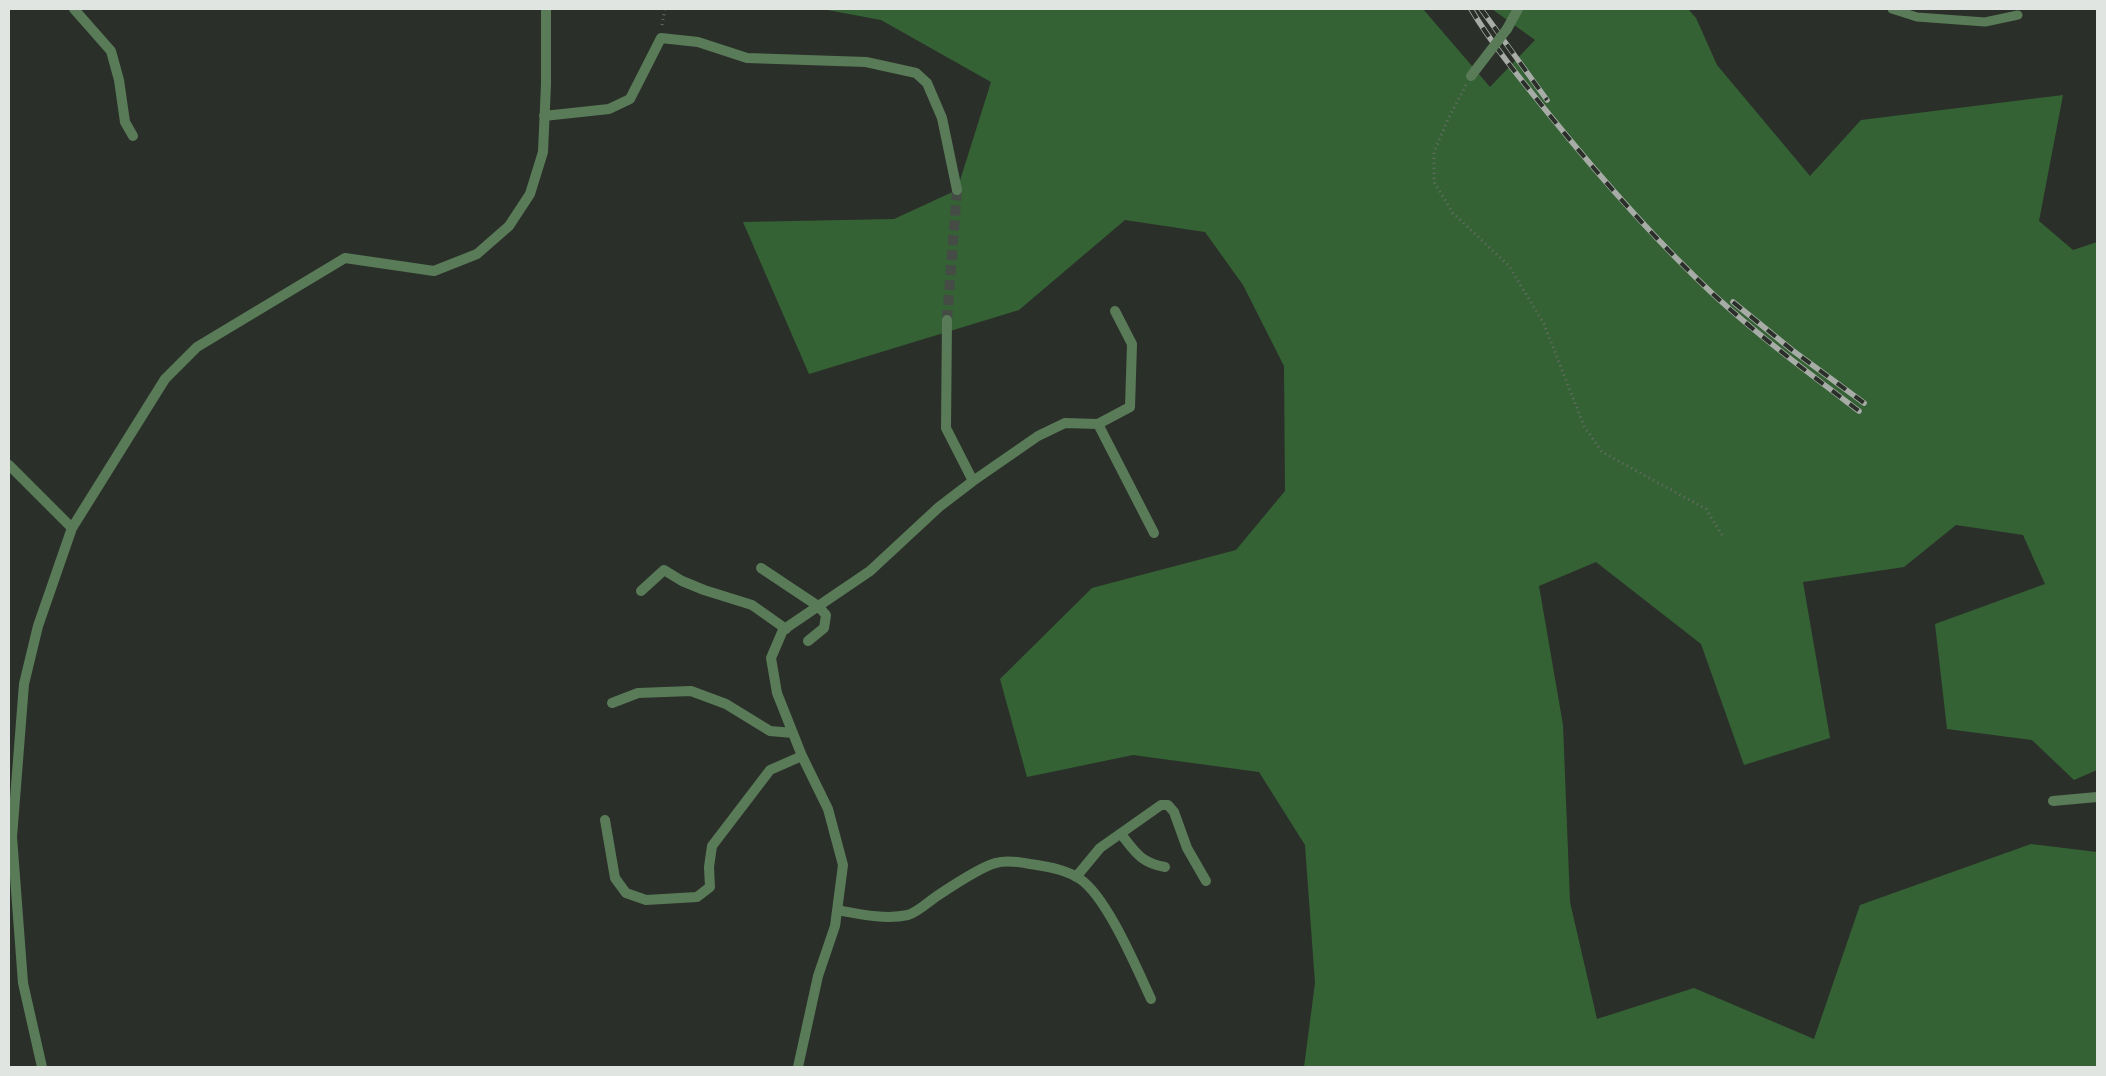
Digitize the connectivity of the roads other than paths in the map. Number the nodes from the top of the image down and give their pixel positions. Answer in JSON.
{"nodes":[{"id":1,"x":74,"y":9,"type":"edge"},
{"id":2,"x":546,"y":9,"type":"edge"},
{"id":3,"x":1518,"y":9,"type":"edge"},
{"id":4,"x":1892,"y":9,"type":"edge"},
{"id":5,"x":2018,"y":15,"type":"dead end"},
{"id":6,"x":1471,"y":76,"type":"road end"},
{"id":7,"x":544,"y":116,"type":"junction"},
{"id":8,"x":132,"y":136,"type":"dead end"},
{"id":9,"x":957,"y":190,"type":"tunnel mouth"},
{"id":10,"x":1115,"y":311,"type":"dead end"},
{"id":11,"x":947,"y":320,"type":"tunnel mouth"},
{"id":12,"x":1098,"y":424,"type":"junction"},
{"id":13,"x":9,"y":465,"type":"edge"},
{"id":14,"x":973,"y":481,"type":"junction"},
{"id":15,"x":72,"y":528,"type":"junction"},
{"id":16,"x":1154,"y":533,"type":"dead end"},
{"id":17,"x":761,"y":568,"type":"dead end"},
{"id":18,"x":641,"y":591,"type":"dead end"},
{"id":19,"x":818,"y":606,"type":"junction"},
{"id":20,"x":786,"y":629,"type":"junction"},
{"id":21,"x":808,"y":641,"type":"dead end"},
{"id":22,"x":612,"y":704,"type":"dead end"},
{"id":23,"x":793,"y":733,"type":"junction"},
{"id":24,"x":802,"y":756,"type":"junction"},
{"id":25,"x":2097,"y":797,"type":"edge"},
{"id":26,"x":2053,"y":800,"type":"dead end"},
{"id":27,"x":605,"y":820,"type":"dead end"},
{"id":28,"x":1121,"y":834,"type":"junction"},
{"id":29,"x":10,"y":838,"type":"edge"},
{"id":30,"x":1164,"y":867,"type":"dead end"},
{"id":31,"x":1076,"y":877,"type":"junction"},
{"id":32,"x":1206,"y":881,"type":"dead end"},
{"id":33,"x":837,"y":910,"type":"junction"},
{"id":34,"x":1151,"y":999,"type":"dead end"},
{"id":35,"x":42,"y":1067,"type":"edge"},
{"id":36,"x":798,"y":1067,"type":"edge"}],
"edges":[{"from":1,"to":8,"type":"street"},
{"from":2,"to":7,"type":"street"},
{"from":3,"to":6,"type":"street","bridge":true},
{"from":4,"to":5,"type":"lane"},
{"from":7,"to":9,"type":"street"},
{"from":7,"to":15,"type":"street"},
{"from":10,"to":12,"type":"street"},
{"from":11,"to":14,"type":"street"},
{"from":12,"to":14,"type":"street"},
{"from":12,"to":16,"type":"street"},
{"from":13,"to":15,"type":"street"},
{"from":14,"to":19,"type":"street"},
{"from":15,"to":29,"type":"street"},
{"from":17,"to":19,"type":"street"},
{"from":18,"to":20,"type":"street"},
{"from":19,"to":20,"type":"street"},
{"from":19,"to":21,"type":"street"},
{"from":20,"to":23,"type":"street"},
{"from":22,"to":23,"type":"street"},
{"from":23,"to":24,"type":"street"},
{"from":24,"to":27,"type":"street"},
{"from":24,"to":33,"type":"street"},
{"from":25,"to":26,"type":"street"},
{"from":28,"to":30,"type":"street"},
{"from":28,"to":31,"type":"street"},
{"from":28,"to":32,"type":"street"},
{"from":29,"to":35,"type":"street"},
{"from":31,"to":33,"type":"street"},
{"from":31,"to":34,"type":"street"},
{"from":33,"to":36,"type":"street"}]}
